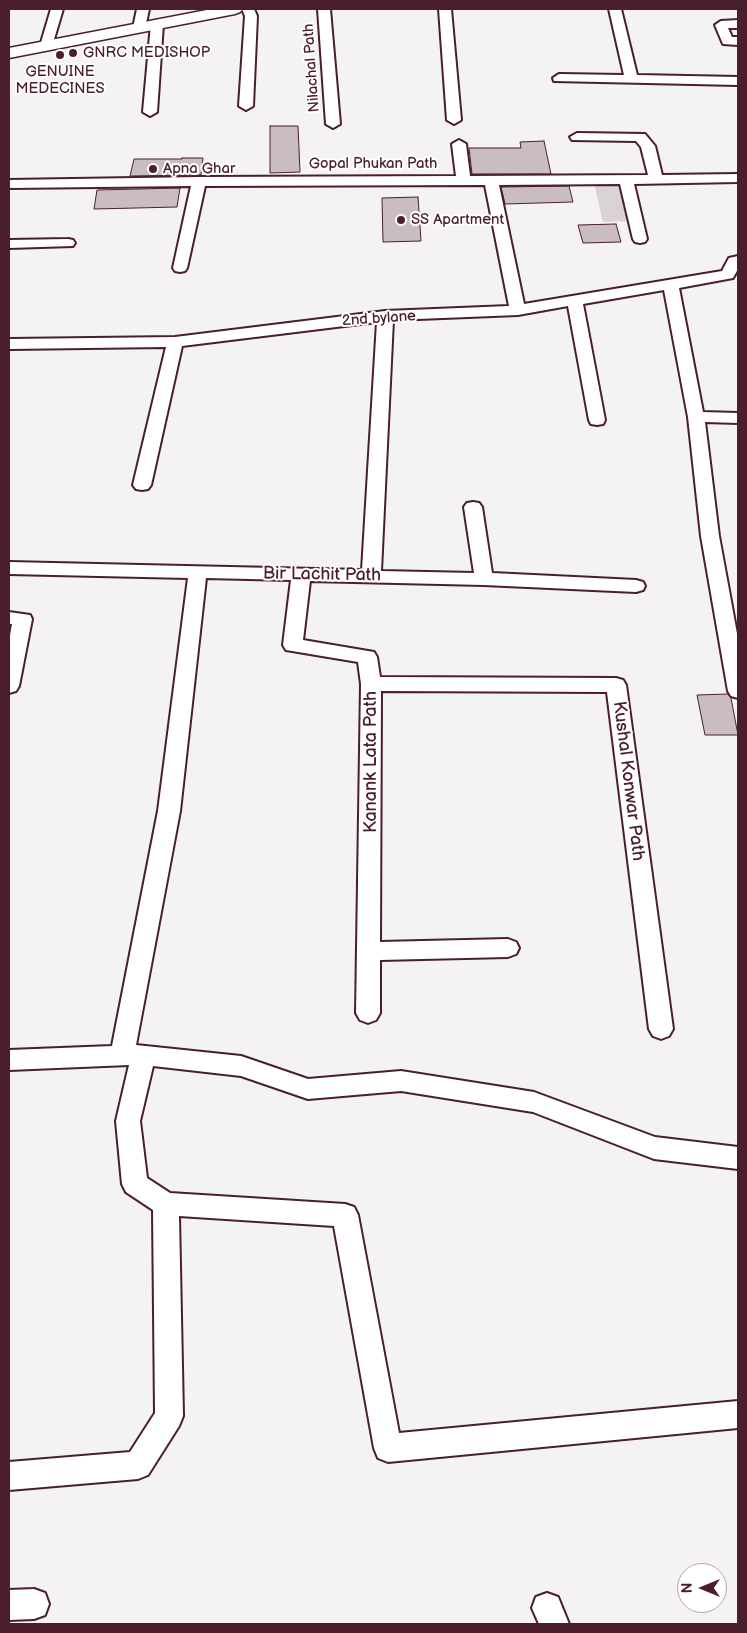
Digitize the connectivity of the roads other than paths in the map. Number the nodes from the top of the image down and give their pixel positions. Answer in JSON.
{"nodes":[{"id":1,"x":56,"y":9,"type":"edge"},
{"id":2,"x":207,"y":9,"type":"edge"},
{"id":3,"x":235,"y":9,"type":"edge"},
{"id":4,"x":248,"y":9,"type":"edge"},
{"id":5,"x":324,"y":9,"type":"edge"},
{"id":6,"x":445,"y":9,"type":"edge"},
{"id":7,"x":616,"y":9,"type":"edge"},
{"id":8,"x":141,"y":20,"type":"edge"},
{"id":9,"x":157,"y":24,"type":"junction"},
{"id":10,"x":738,"y":24,"type":"edge"},
{"id":11,"x":738,"y":41,"type":"edge"},
{"id":12,"x":46,"y":43,"type":"junction"},
{"id":13,"x":9,"y":48,"type":"edge"},
{"id":14,"x":9,"y":53,"type":"edge"},
{"id":15,"x":559,"y":78,"type":"dead end"},
{"id":16,"x":631,"y":79,"type":"junction"},
{"id":17,"x":738,"y":81,"type":"edge"},
{"id":18,"x":246,"y":106,"type":"dead end"},
{"id":19,"x":150,"y":112,"type":"dead end"},
{"id":20,"x":454,"y":120,"type":"dead end"},
{"id":21,"x":333,"y":124,"type":"dead end"},
{"id":22,"x":577,"y":137,"type":"dead end"},
{"id":23,"x":459,"y":144,"type":"dead end"},
{"id":24,"x":738,"y":178,"type":"edge"},
{"id":25,"x":463,"y":180,"type":"junction"},
{"id":26,"x":626,"y":180,"type":"junction"},
{"id":27,"x":656,"y":180,"type":"junction"},
{"id":28,"x":199,"y":181,"type":"junction"},
{"id":29,"x":491,"y":181,"type":"junction"},
{"id":30,"x":9,"y":184,"type":"edge"},
{"id":31,"x":640,"y":239,"type":"dead end"},
{"id":32,"x":68,"y":243,"type":"dead end"},
{"id":33,"x":9,"y":244,"type":"edge"},
{"id":34,"x":738,"y":260,"type":"edge"},
{"id":35,"x":180,"y":268,"type":"dead end"},
{"id":36,"x":671,"y":285,"type":"junction"},
{"id":37,"x":575,"y":301,"type":"junction"},
{"id":38,"x":518,"y":310,"type":"junction"},
{"id":39,"x":385,"y":316,"type":"junction"},
{"id":40,"x":175,"y":342,"type":"junction"},
{"id":41,"x":9,"y":344,"type":"edge"},
{"id":42,"x":696,"y":417,"type":"junction"},
{"id":43,"x":738,"y":418,"type":"edge"},
{"id":44,"x":597,"y":420,"type":"dead end"},
{"id":45,"x":142,"y":486,"type":"dead end"},
{"id":46,"x":473,"y":507,"type":"dead end"},
{"id":47,"x":9,"y":568,"type":"edge"},
{"id":48,"x":198,"y":572,"type":"junction"},
{"id":49,"x":301,"y":574,"type":"junction"},
{"id":50,"x":371,"y":576,"type":"junction"},
{"id":51,"x":484,"y":579,"type":"junction"},
{"id":52,"x":636,"y":586,"type":"dead end"},
{"id":53,"x":9,"y":618,"type":"edge"},
{"id":54,"x":733,"y":635,"type":"edge"},
{"id":55,"x":372,"y":684,"type":"junction"},
{"id":56,"x":9,"y":686,"type":"edge"},
{"id":57,"x":738,"y":691,"type":"edge"},
{"id":58,"x":508,"y":948,"type":"dead end"},
{"id":59,"x":369,"y":951,"type":"junction"},
{"id":60,"x":368,"y":1013,"type":"dead end"},
{"id":61,"x":661,"y":1030,"type":"dead end"},
{"id":62,"x":133,"y":1056,"type":"junction"},
{"id":63,"x":9,"y":1060,"type":"edge"},
{"id":64,"x":738,"y":1158,"type":"edge"},
{"id":65,"x":166,"y":1204,"type":"junction"},
{"id":66,"x":738,"y":1415,"type":"edge"},
{"id":67,"x":9,"y":1476,"type":"edge"}],
"edges":[{"from":1,"to":12,"type":"street"},
{"from":2,"to":8,"type":"main road"},
{"from":3,"to":9,"type":"main road"},
{"from":4,"to":18,"type":"street"},
{"from":5,"to":21,"type":"street","name":"Nilachal Path"},
{"from":6,"to":20,"type":"street"},
{"from":7,"to":16,"type":"street"},
{"from":8,"to":9,"type":"main road"},
{"from":8,"to":12,"type":"main road"},
{"from":9,"to":19,"type":"street"},
{"from":10,"to":11,"type":"street"},
{"from":12,"to":13,"type":"main road"},
{"from":12,"to":14,"type":"main road"},
{"from":15,"to":16,"type":"street"},
{"from":16,"to":17,"type":"street"},
{"from":22,"to":27,"type":"street"},
{"from":23,"to":25,"type":"street"},
{"from":24,"to":27,"type":"street","name":"Gopal Phukan Path"},
{"from":25,"to":28,"type":"street","name":"Gopal Phukan Path"},
{"from":25,"to":29,"type":"street","name":"Gopal Phukan Path"},
{"from":26,"to":27,"type":"street","name":"Gopal Phukan Path"},
{"from":26,"to":29,"type":"street","name":"Gopal Phukan Path"},
{"from":26,"to":31,"type":"street"},
{"from":28,"to":30,"type":"street","name":"Gopal Phukan Path"},
{"from":28,"to":35,"type":"street"},
{"from":29,"to":38,"type":"street"},
{"from":32,"to":33,"type":"street"},
{"from":34,"to":36,"type":"street","name":"2nd bylane"},
{"from":36,"to":37,"type":"street","name":"2nd bylane"},
{"from":36,"to":42,"type":"street"},
{"from":37,"to":38,"type":"street","name":"2nd bylane"},
{"from":37,"to":44,"type":"street"},
{"from":38,"to":39,"type":"street","name":"2nd bylane"},
{"from":39,"to":40,"type":"street","name":"2nd bylane"},
{"from":39,"to":50,"type":"street"},
{"from":40,"to":41,"type":"street","name":"2nd bylane"},
{"from":40,"to":45,"type":"street"},
{"from":42,"to":43,"type":"street"},
{"from":42,"to":54,"type":"street"},
{"from":46,"to":51,"type":"street"},
{"from":47,"to":48,"type":"street","name":"Bir Lachit Path"},
{"from":48,"to":49,"type":"street","name":"Bir Lachit Path"},
{"from":48,"to":62,"type":"street"},
{"from":49,"to":50,"type":"street","name":"Bir Lachit Path"},
{"from":49,"to":55,"type":"street","name":"Kanank Lata Path"},
{"from":50,"to":51,"type":"street","name":"Bir Lachit Path"},
{"from":51,"to":52,"type":"street","name":"Bir Lachit Path"},
{"from":53,"to":56,"type":"street"},
{"from":54,"to":57,"type":"street"},
{"from":55,"to":59,"type":"street","name":"Kanank Lata Path"},
{"from":55,"to":61,"type":"street","name":"Kushal Konwar Path"},
{"from":58,"to":59,"type":"street"},
{"from":59,"to":60,"type":"street","name":"Kanank Lata Path"},
{"from":62,"to":63,"type":"street"},
{"from":62,"to":64,"type":"street"},
{"from":62,"to":65,"type":"street"},
{"from":65,"to":66,"type":"street"},
{"from":65,"to":67,"type":"street"}]}
